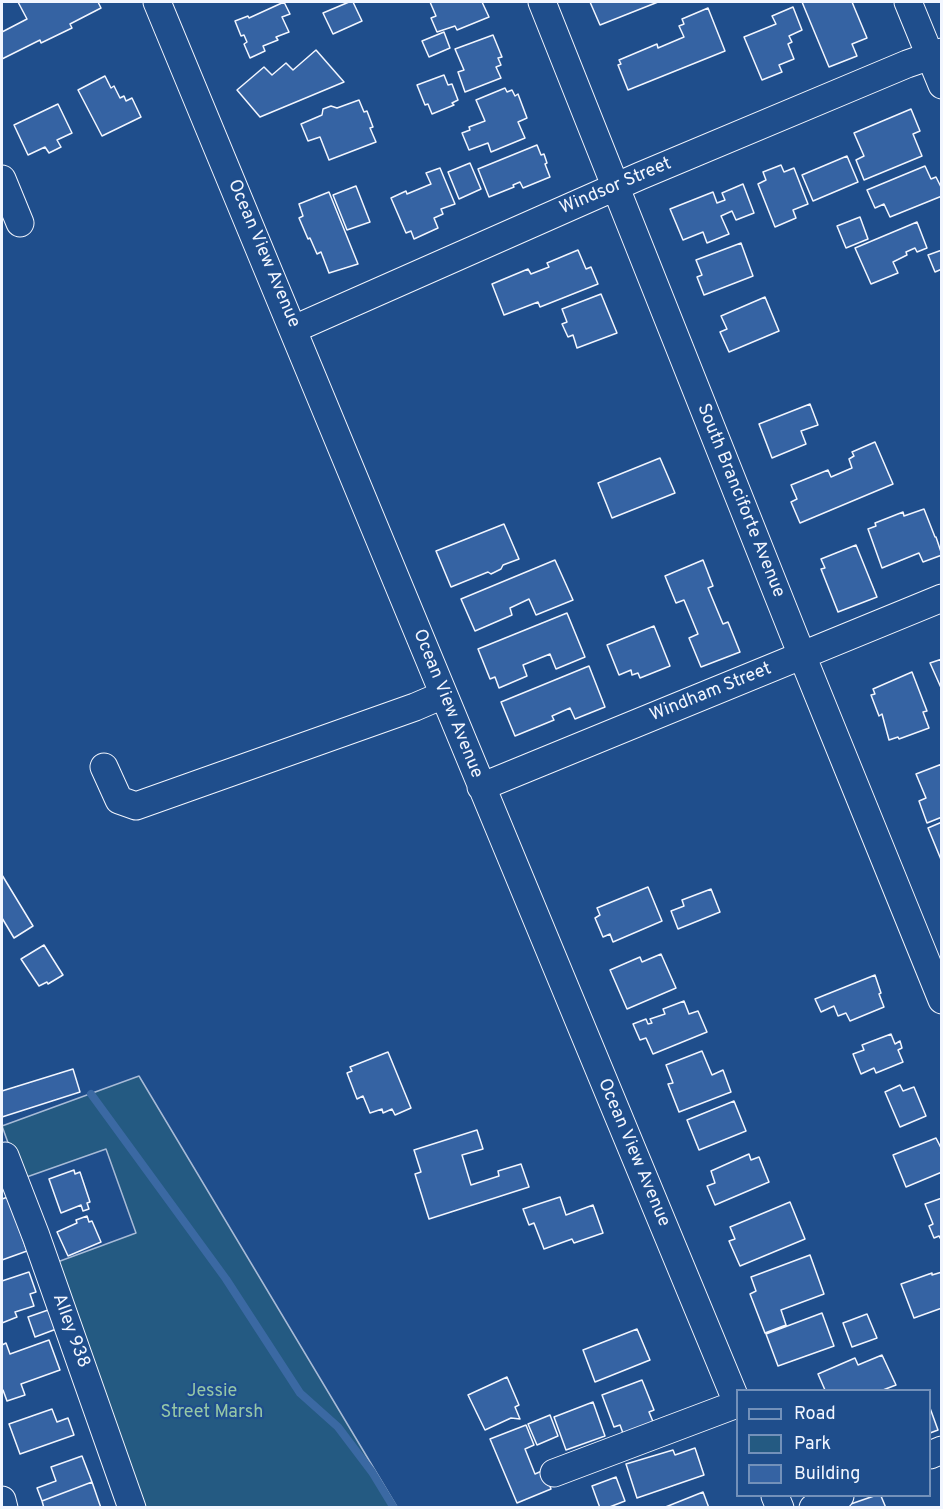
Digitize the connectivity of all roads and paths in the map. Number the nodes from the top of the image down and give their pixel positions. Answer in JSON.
{"nodes":[{"id":1,"x":158,"y":2,"type":"edge"},
{"id":2,"x":542,"y":2,"type":"edge"},
{"id":3,"x":908,"y":2,"type":"edge"},
{"id":4,"x":936,"y":55,"type":"edge"},
{"id":5,"x":942,"y":85,"type":"edge"},
{"id":6,"x":2,"y":178,"type":"edge"},
{"id":7,"x":615,"y":187,"type":"junction"},
{"id":8,"x":20,"y":223,"type":"dead end"},
{"id":9,"x":294,"y":329,"type":"junction"},
{"id":10,"x":942,"y":598,"type":"edge"},
{"id":11,"x":802,"y":656,"type":"junction"},
{"id":12,"x":443,"y":695,"type":"junction"},
{"id":13,"x":104,"y":767,"type":"dead end"},
{"id":14,"x":481,"y":787,"type":"junction"},
{"id":15,"x":942,"y":1000,"type":"edge"},
{"id":16,"x":3,"y":1157,"type":"edge"},
{"id":17,"x":736,"y":1403,"type":"edge"},
{"id":18,"x":736,"y":1405,"type":"edge"},
{"id":19,"x":554,"y":1473,"type":"dead end"},
{"id":20,"x":838,"y":1497,"type":"edge"},
{"id":21,"x":2,"y":1500,"type":"edge"},
{"id":22,"x":4,"y":1508,"type":"edge"},
{"id":23,"x":132,"y":1508,"type":"edge"},
{"id":24,"x":813,"y":1508,"type":"edge"}],
"edges":[{"from":1,"to":9,"type":"street","name":"Ocean View Avenue"},
{"from":2,"to":7,"type":"street","name":"South Branciforte Avenue"},
{"from":3,"to":4,"type":"street"},
{"from":4,"to":5,"type":"street"},
{"from":4,"to":7,"type":"street","name":"Windsor Street"},
{"from":6,"to":8,"type":"street"},
{"from":7,"to":9,"type":"street","name":"Windsor Street"},
{"from":7,"to":11,"type":"street","name":"South Branciforte Avenue"},
{"from":9,"to":12,"type":"street","name":"Ocean View Avenue"},
{"from":10,"to":11,"type":"street","name":"Windham Street"},
{"from":11,"to":14,"type":"street","name":"Windham Street"},
{"from":11,"to":15,"type":"street","name":"South Branciforte Avenue"},
{"from":12,"to":13,"type":"street"},
{"from":12,"to":14,"type":"street","name":"Ocean View Avenue"},
{"from":14,"to":17,"type":"street","name":"Ocean View Avenue"},
{"from":16,"to":23,"type":"street","name":"Alley 938"},
{"from":18,"to":19,"type":"street"},
{"from":20,"to":24,"type":"street"},
{"from":21,"to":22,"type":"street"}]}
